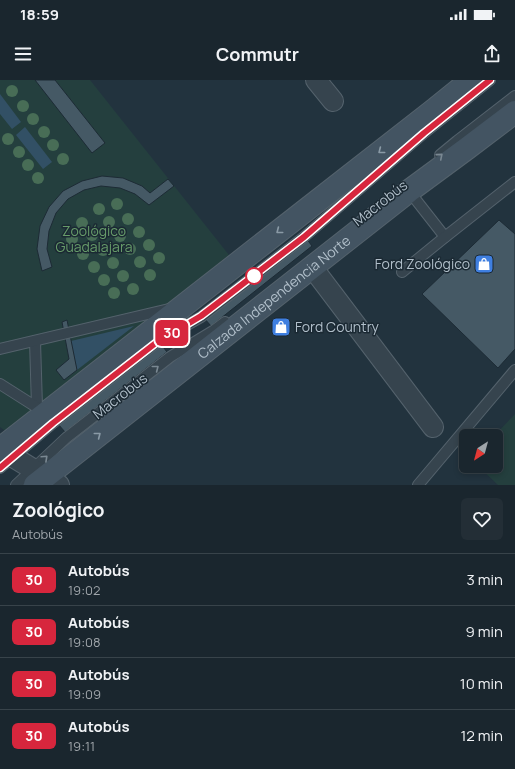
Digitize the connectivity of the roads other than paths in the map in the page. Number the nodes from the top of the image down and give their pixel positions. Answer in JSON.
{"nodes":[{"id":1,"x":490,"y":80,"type":"edge"},
{"id":2,"x":461,"y":83,"type":"edge"},
{"id":3,"x":515,"y":96,"type":"edge"},
{"id":4,"x":515,"y":112,"type":"edge"},
{"id":5,"x":515,"y":182,"type":"edge"},
{"id":6,"x":409,"y":191,"type":"junction"},
{"id":7,"x":445,"y":237,"type":"junction"},
{"id":8,"x":312,"y":267,"type":"junction"},
{"id":9,"x":402,"y":272,"type":"dead end"},
{"id":10,"x":282,"y":279,"type":"dead end"},
{"id":11,"x":183,"y":306,"type":"junction"},
{"id":12,"x":231,"y":317,"type":"dead end"},
{"id":13,"x":35,"y":341,"type":"junction"},
{"id":14,"x":0,"y":350,"type":"edge"},
{"id":15,"x":515,"y":370,"type":"edge"},
{"id":16,"x":0,"y":384,"type":"edge"},
{"id":17,"x":41,"y":410,"type":"junction"},
{"id":18,"x":433,"y":427,"type":"dead end"},
{"id":19,"x":4,"y":458,"type":"edge"},
{"id":20,"x":43,"y":479,"type":"edge"},
{"id":21,"x":16,"y":485,"type":"edge"},
{"id":22,"x":418,"y":485,"type":"edge"}],
"edges":[{"from":1,"to":19,"type":"lane","name":"Macrobús"},
{"from":2,"to":11,"type":"street","one_way":true},
{"from":10,"to":3,"type":"lane","name":"Macrobús","one_way":true},
{"from":4,"to":6,"type":"street","name":"Calzada Independencia Norte"},
{"from":5,"to":7,"type":"lane"},
{"from":6,"to":7,"type":"lane"},
{"from":6,"to":8,"type":"street","name":"Calzada Independencia Norte"},
{"from":7,"to":9,"type":"lane"},
{"from":8,"to":18,"type":"street"},
{"from":20,"to":8,"type":"street","name":"Calzada Independencia Norte","one_way":true},
{"from":11,"to":13,"type":"lane"},
{"from":11,"to":17,"type":"street"},
{"from":20,"to":12,"type":"lane","name":"Macrobús","one_way":true},
{"from":13,"to":14,"type":"lane"},
{"from":13,"to":17,"type":"lane"},
{"from":15,"to":22,"type":"lane"},
{"from":16,"to":17,"type":"lane"},
{"from":17,"to":19,"type":"street"},
{"from":19,"to":20,"type":"street"},
{"from":20,"to":21,"type":"lane","name":"Macrobús"}]}
